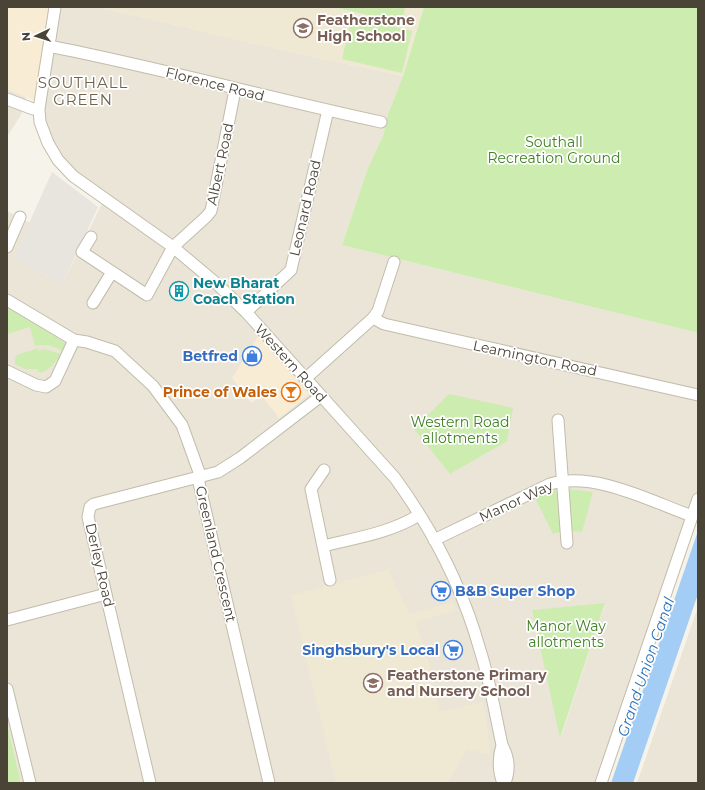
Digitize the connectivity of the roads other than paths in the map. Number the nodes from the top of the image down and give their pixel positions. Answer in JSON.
{"nodes":[{"id":1,"x":55,"y":7,"type":"edge"},
{"id":2,"x":49,"y":46,"type":"junction"},
{"id":3,"x":235,"y":90,"type":"junction"},
{"id":4,"x":7,"y":99,"type":"edge"},
{"id":5,"x":39,"y":109,"type":"junction"},
{"id":6,"x":328,"y":110,"type":"junction"},
{"id":7,"x":381,"y":122,"type":"dead end"},
{"id":8,"x":20,"y":217,"type":"dead end"},
{"id":9,"x":91,"y":237,"type":"dead end"},
{"id":10,"x":7,"y":247,"type":"edge"},
{"id":11,"x":173,"y":247,"type":"junction"},
{"id":12,"x":394,"y":262,"type":"dead end"},
{"id":13,"x":112,"y":272,"type":"junction"},
{"id":14,"x":7,"y":300,"type":"edge"},
{"id":15,"x":93,"y":303,"type":"dead end"},
{"id":16,"x":246,"y":312,"type":"junction"},
{"id":17,"x":373,"y":318,"type":"junction"},
{"id":18,"x":74,"y":340,"type":"junction"},
{"id":19,"x":7,"y":371,"type":"edge"},
{"id":20,"x":305,"y":379,"type":"junction"},
{"id":21,"x":698,"y":395,"type":"edge"},
{"id":22,"x":321,"y":396,"type":"junction"},
{"id":23,"x":558,"y":420,"type":"dead end"},
{"id":24,"x":324,"y":470,"type":"dead end"},
{"id":25,"x":199,"y":478,"type":"junction"},
{"id":26,"x":562,"y":480,"type":"junction"},
{"id":27,"x":698,"y":499,"type":"edge"},
{"id":28,"x":419,"y":515,"type":"junction"},
{"id":29,"x":692,"y":516,"type":"junction"},
{"id":30,"x":434,"y":540,"type":"junction"},
{"id":31,"x":567,"y":543,"type":"dead end"},
{"id":32,"x":323,"y":546,"type":"junction"},
{"id":33,"x":330,"y":580,"type":"dead end"},
{"id":34,"x":106,"y":594,"type":"junction"},
{"id":35,"x":7,"y":620,"type":"edge"},
{"id":36,"x":7,"y":689,"type":"edge"},
{"id":37,"x":30,"y":783,"type":"edge"},
{"id":38,"x":150,"y":783,"type":"edge"},
{"id":39,"x":269,"y":783,"type":"edge"},
{"id":40,"x":504,"y":783,"type":"edge"},
{"id":41,"x":601,"y":783,"type":"edge"}],
"edges":[{"from":1,"to":2,"type":"street","name":"Western Road"},
{"from":2,"to":3,"type":"street","name":"Florence Road"},
{"from":2,"to":5,"type":"street","name":"Western Road"},
{"from":3,"to":6,"type":"street","name":"Florence Road"},
{"from":3,"to":11,"type":"street","name":"Albert Road"},
{"from":4,"to":5,"type":"street"},
{"from":5,"to":11,"type":"street","name":"Western Road"},
{"from":6,"to":7,"type":"street","name":"Florence Road"},
{"from":6,"to":16,"type":"street","name":"Leonard Road"},
{"from":8,"to":10,"type":"street"},
{"from":9,"to":13,"type":"street"},
{"from":11,"to":13,"type":"street","name":"Albert Road"},
{"from":11,"to":16,"type":"street","name":"Western Road"},
{"from":12,"to":17,"type":"street"},
{"from":13,"to":15,"type":"street"},
{"from":14,"to":18,"type":"street"},
{"from":16,"to":20,"type":"street","name":"Western Road"},
{"from":17,"to":20,"type":"street"},
{"from":17,"to":21,"type":"street","name":"Leamington Road"},
{"from":18,"to":19,"type":"street"},
{"from":18,"to":25,"type":"street","name":"Greenland Crescent"},
{"from":20,"to":22,"type":"street","name":"Western Road"},
{"from":22,"to":25,"type":"street","name":"Derley Road"},
{"from":22,"to":28,"type":"street","name":"Western Road"},
{"from":23,"to":26,"type":"street"},
{"from":24,"to":32,"type":"street"},
{"from":25,"to":34,"type":"street","name":"Derley Road"},
{"from":25,"to":39,"type":"street","name":"Greenland Crescent"},
{"from":26,"to":29,"type":"street","name":"Manor Way"},
{"from":26,"to":30,"type":"street","name":"Manor Way"},
{"from":26,"to":31,"type":"street"},
{"from":27,"to":29,"type":"street"},
{"from":28,"to":30,"type":"street","name":"Western Road"},
{"from":28,"to":32,"type":"street"},
{"from":29,"to":41,"type":"street"},
{"from":30,"to":40,"type":"street","name":"Western Road"},
{"from":32,"to":33,"type":"street"},
{"from":34,"to":35,"type":"street"},
{"from":34,"to":38,"type":"street","name":"Derley Road"},
{"from":36,"to":37,"type":"street"}]}
